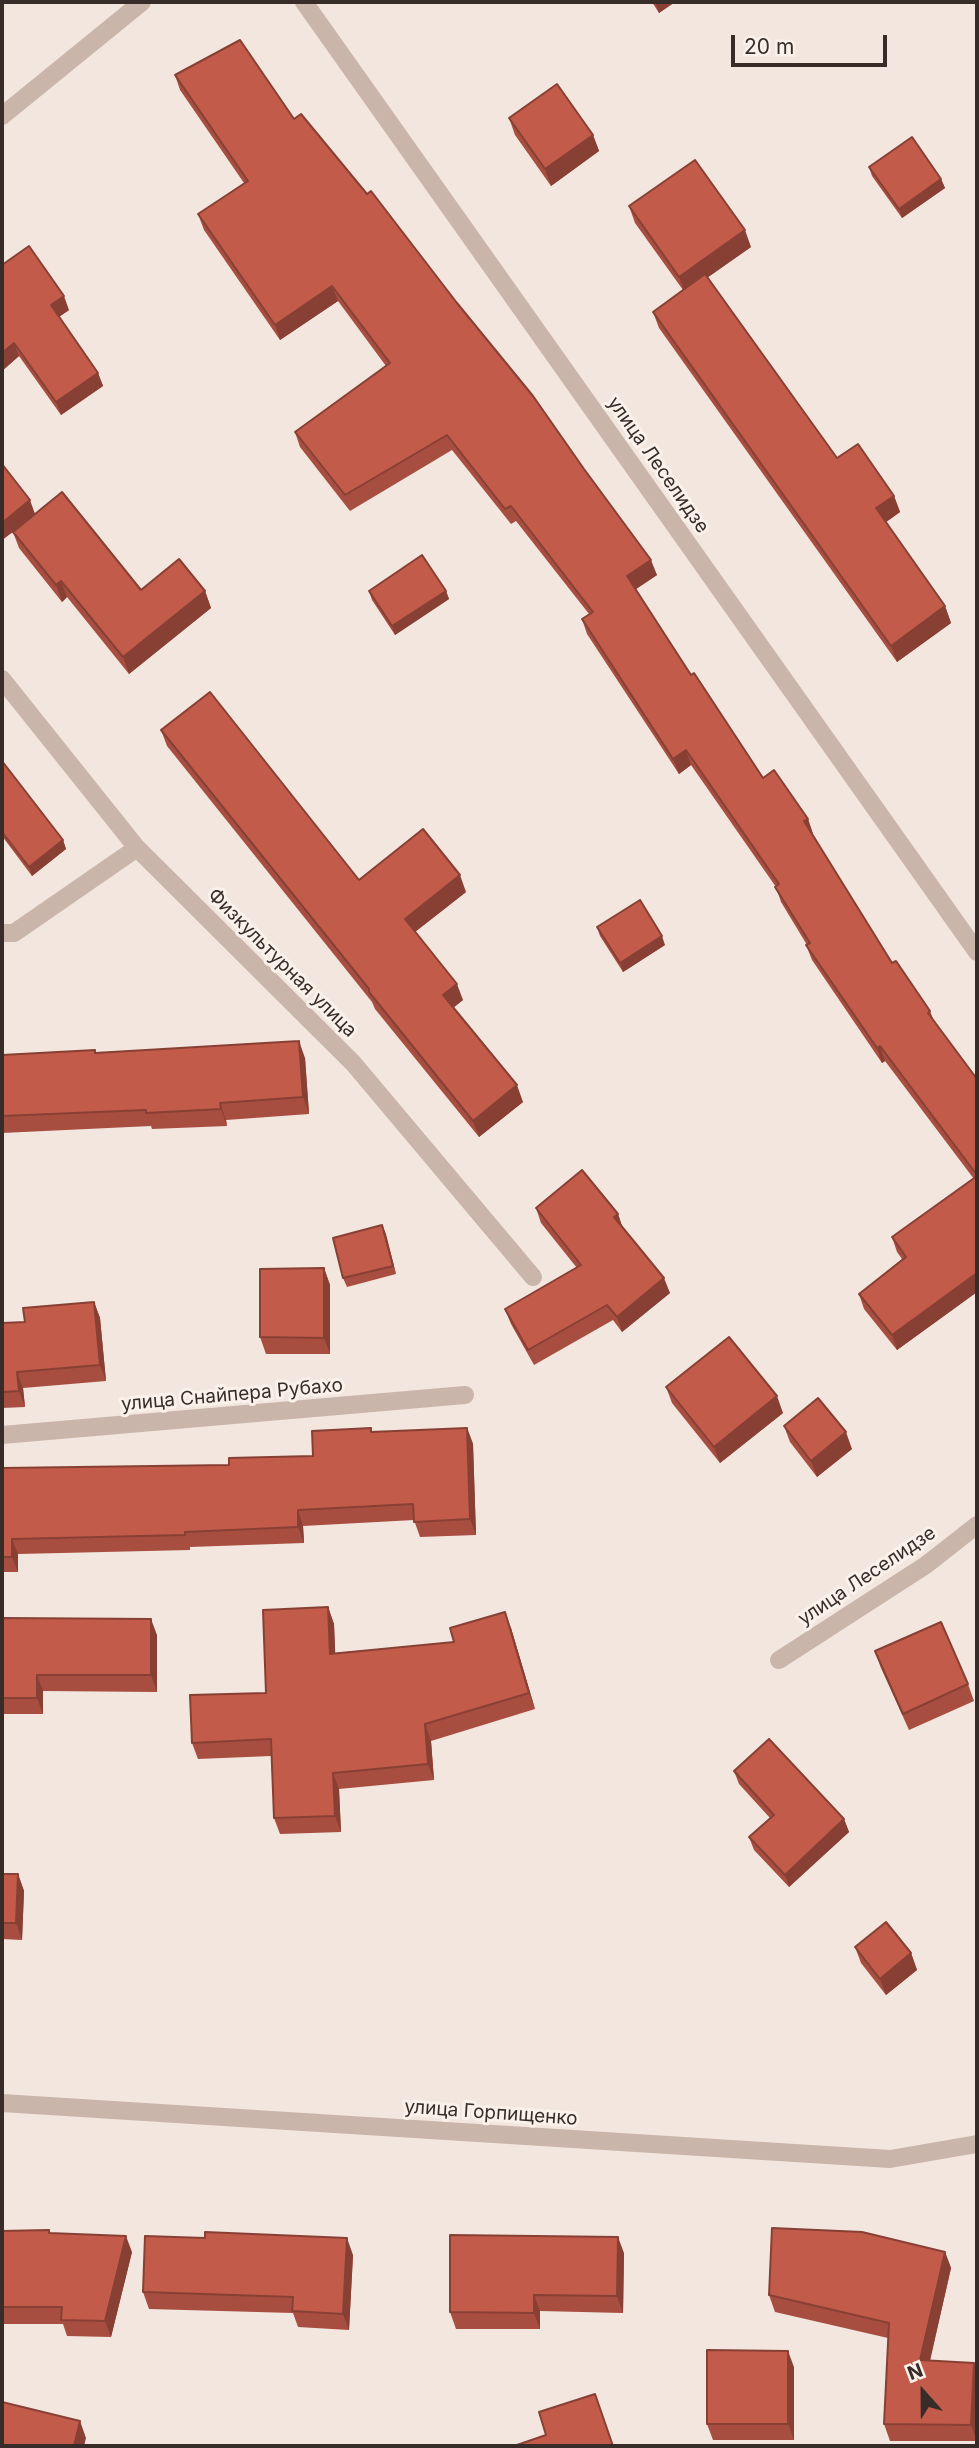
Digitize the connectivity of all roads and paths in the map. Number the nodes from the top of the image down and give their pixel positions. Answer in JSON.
{"nodes":[{"id":1,"x":142,"y":2,"type":"edge"},
{"id":2,"x":304,"y":2,"type":"edge"},
{"id":3,"x":2,"y":116,"type":"edge"},
{"id":4,"x":2,"y":679,"type":"edge"},
{"id":5,"x":136,"y":848,"type":"junction"},
{"id":6,"x":2,"y":933,"type":"edge"},
{"id":7,"x":977,"y":952,"type":"edge"},
{"id":8,"x":533,"y":1276,"type":"dead end"},
{"id":9,"x":465,"y":1395,"type":"dead end"},
{"id":10,"x":2,"y":1435,"type":"edge"},
{"id":11,"x":977,"y":1525,"type":"edge"},
{"id":12,"x":779,"y":1660,"type":"dead end"},
{"id":13,"x":2,"y":2103,"type":"edge"},
{"id":14,"x":977,"y":2144,"type":"edge"}],
"edges":[{"from":1,"to":3,"type":"street"},
{"from":2,"to":7,"type":"street","name":"улица Леселидзе"},
{"from":4,"to":5,"type":"street","name":"Физкультурная улица"},
{"from":5,"to":6,"type":"street"},
{"from":5,"to":8,"type":"street","name":"Физкультурная улица"},
{"from":9,"to":10,"type":"street","name":"улица Снайпера Рубахо"},
{"from":11,"to":12,"type":"street","name":"улица Леселидзе"},
{"from":13,"to":14,"type":"street","name":"улица Горпищенко"}]}
